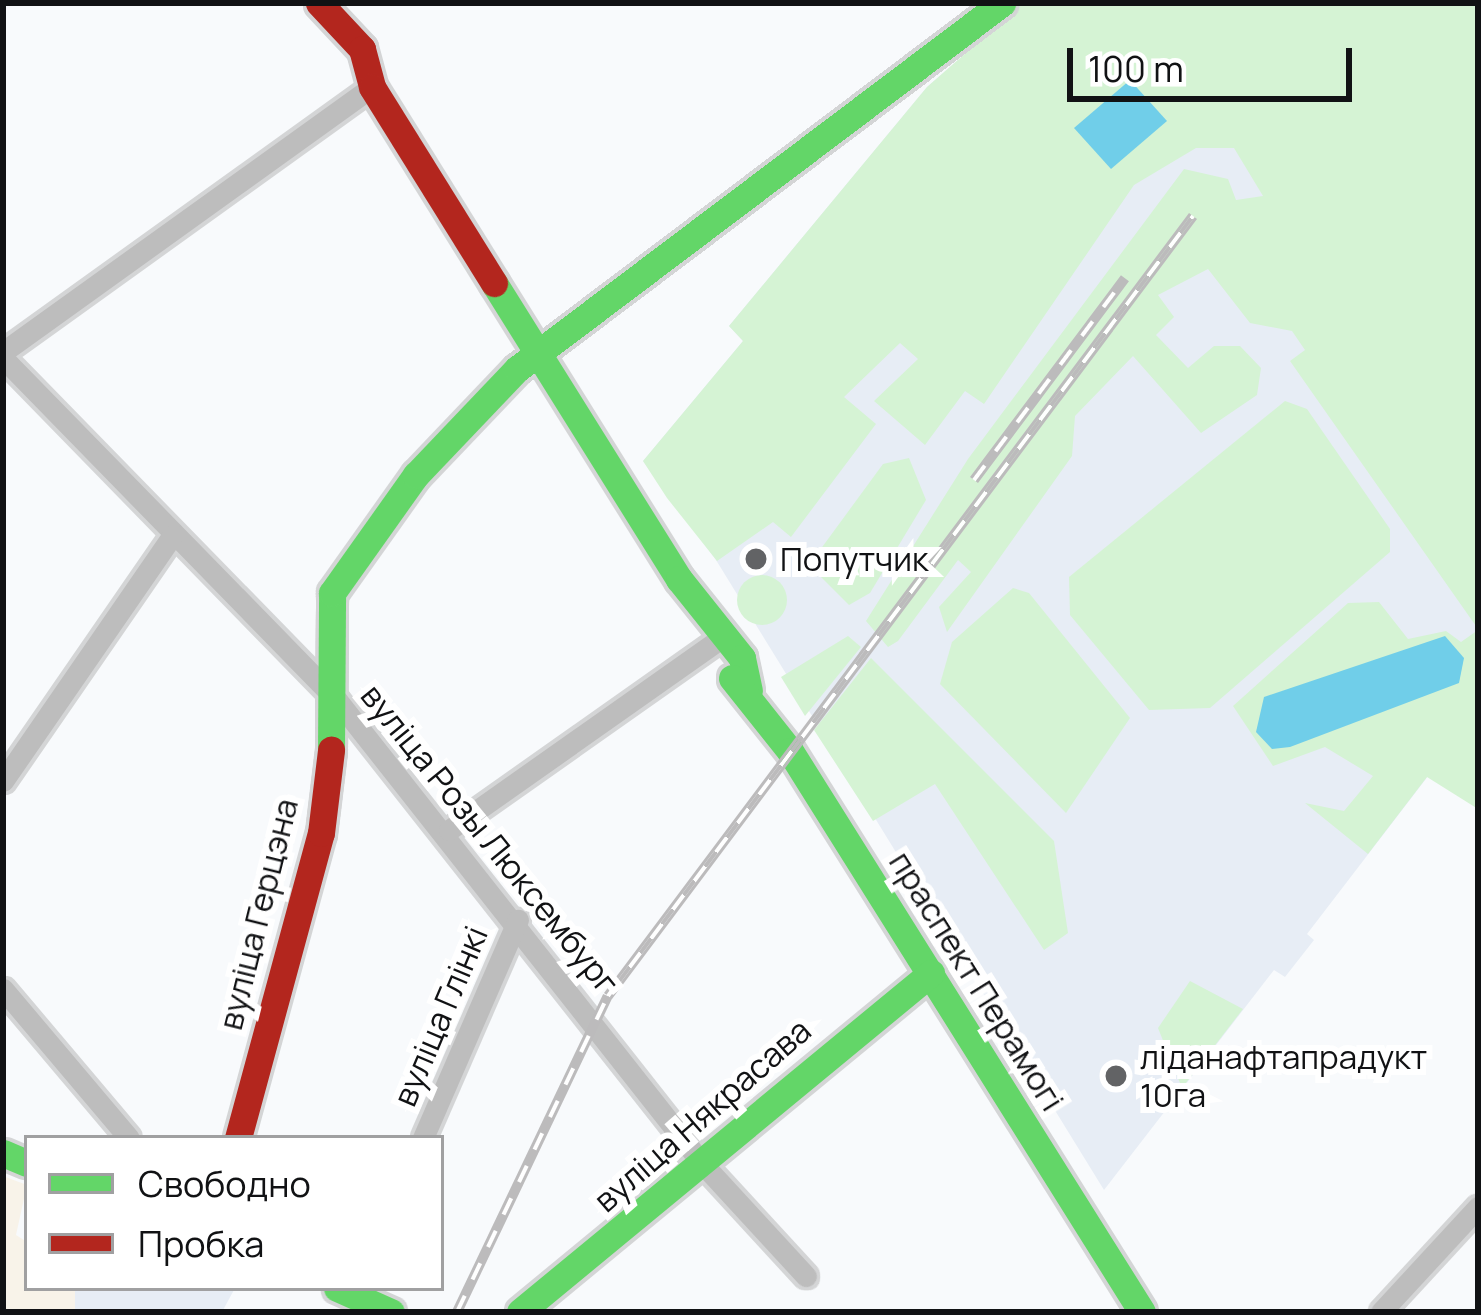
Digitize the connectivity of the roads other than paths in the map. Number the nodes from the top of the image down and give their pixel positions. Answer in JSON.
{"nodes":[{"id":1,"x":1001,"y":3,"type":"edge"},
{"id":2,"x":330,"y":7,"type":"edge"},
{"id":3,"x":372,"y":87,"type":"junction"},
{"id":4,"x":538,"y":353,"type":"junction"},
{"id":5,"x":3,"y":355,"type":"edge"},
{"id":6,"x":173,"y":535,"type":"junction"},
{"id":7,"x":718,"y":640,"type":"junction"},
{"id":8,"x":337,"y":700,"type":"junction"},
{"id":9,"x":3,"y":781,"type":"edge"},
{"id":10,"x":449,"y":830,"type":"junction"},
{"id":11,"x":518,"y":920,"type":"junction"},
{"id":12,"x":931,"y":973,"type":"junction"},
{"id":13,"x":3,"y":989,"type":"edge"},
{"id":14,"x":125,"y":1135,"type":"edge"},
{"id":15,"x":239,"y":1135,"type":"edge"},
{"id":16,"x":424,"y":1135,"type":"edge"},
{"id":17,"x":701,"y":1162,"type":"junction"},
{"id":18,"x":1478,"y":1207,"type":"edge"},
{"id":19,"x":806,"y":1276,"type":"dead end"},
{"id":20,"x":352,"y":1291,"type":"edge"},
{"id":21,"x":391,"y":1312,"type":"edge"},
{"id":22,"x":520,"y":1312,"type":"edge"},
{"id":23,"x":1142,"y":1312,"type":"edge"},
{"id":24,"x":1381,"y":1312,"type":"edge"}],
"edges":[{"from":1,"to":4,"type":"main road","name":"вуліца Герцэна"},
{"from":2,"to":3,"type":"main road","name":"праспект Перамогі"},
{"from":3,"to":4,"type":"main road","name":"праспект Перамогі"},
{"from":3,"to":5,"type":"street"},
{"from":4,"to":7,"type":"main road","name":"праспект Перамогі"},
{"from":4,"to":8,"type":"main road","name":"вуліца Герцэна"},
{"from":5,"to":6,"type":"street","name":"вуліца Розы Люксембург"},
{"from":6,"to":8,"type":"street","name":"вуліца Розы Люксембург"},
{"from":6,"to":9,"type":"street"},
{"from":7,"to":10,"type":"street"},
{"from":7,"to":12,"type":"main road","name":"праспект Перамогі"},
{"from":8,"to":10,"type":"street","name":"вуліца Розы Люксембург"},
{"from":8,"to":15,"type":"main road","name":"вуліца Герцэна"},
{"from":10,"to":11,"type":"street","name":"вуліца Розы Люксембург"},
{"from":11,"to":16,"type":"street","name":"вуліца Глінкі"},
{"from":11,"to":17,"type":"street","name":"вуліца Розы Люксембург"},
{"from":12,"to":17,"type":"main road","name":"вуліца Някрасава"},
{"from":12,"to":23,"type":"main road","name":"праспект Перамогі"},
{"from":13,"to":14,"type":"street"},
{"from":17,"to":19,"type":"street","name":"вуліца Розы Люксембург"},
{"from":17,"to":22,"type":"main road","name":"вуліца Някрасава"},
{"from":18,"to":24,"type":"street"},
{"from":20,"to":21,"type":"main road"}]}
